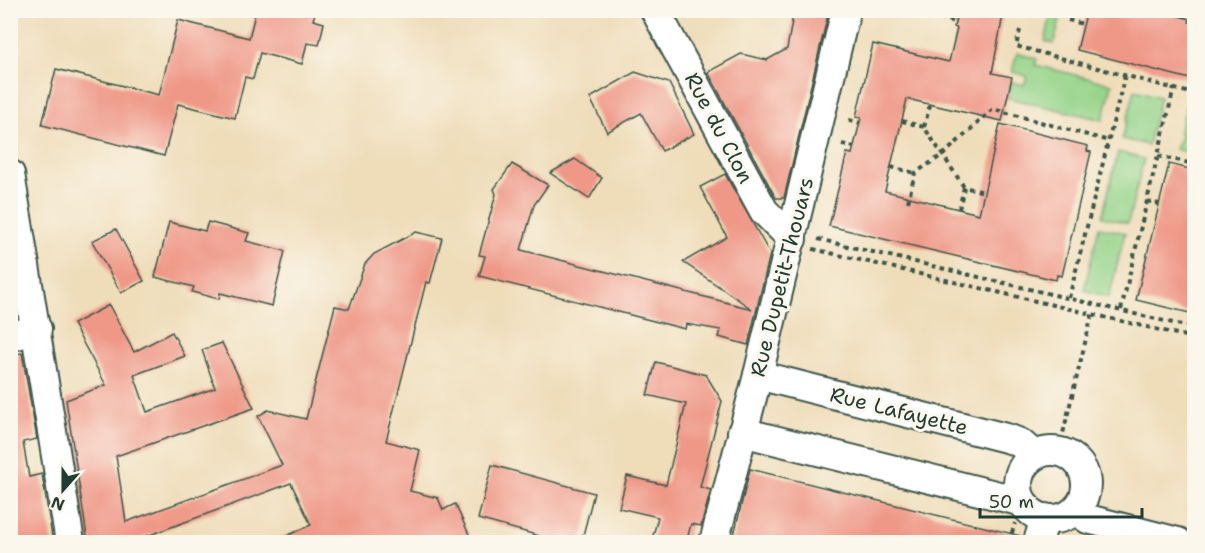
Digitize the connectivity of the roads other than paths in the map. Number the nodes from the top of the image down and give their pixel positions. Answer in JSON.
{"nodes":[{"id":1,"x":655,"y":10,"type":"edge"},
{"id":2,"x":846,"y":10,"type":"edge"},
{"id":3,"x":10,"y":174,"type":"edge"},
{"id":4,"x":800,"y":241,"type":"junction"},
{"id":5,"x":24,"y":333,"type":"edge"},
{"id":6,"x":758,"y":375,"type":"junction"},
{"id":7,"x":742,"y":432,"type":"junction"},
{"id":8,"x":1046,"y":453,"type":"junction"},
{"id":9,"x":1075,"y":510,"type":"junction"},
{"id":10,"x":1035,"y":521,"type":"edge"},
{"id":11,"x":70,"y":543,"type":"edge"},
{"id":12,"x":714,"y":543,"type":"edge"},
{"id":13,"x":1178,"y":543,"type":"edge"}],
"edges":[{"from":1,"to":4,"type":"street","name":"Rue du Clon"},
{"from":2,"to":4,"type":"street","name":"Rue Dupetit-Thouars"},
{"from":3,"to":5,"type":"street"},
{"from":4,"to":6,"type":"street","name":"Rue Dupetit-Thouars"},
{"from":5,"to":11,"type":"street"},
{"from":6,"to":7,"type":"street","name":"Rue Dupetit-Thouars"},
{"from":6,"to":8,"type":"street","name":"Rue Lafayette"},
{"from":7,"to":10,"type":"street"},
{"from":7,"to":12,"type":"street","name":"Rue Dupetit-Thouars"},
{"from":8,"to":9,"type":"street"},
{"from":8,"to":10,"type":"street"},
{"from":9,"to":10,"type":"street"},
{"from":9,"to":13,"type":"street"}]}
